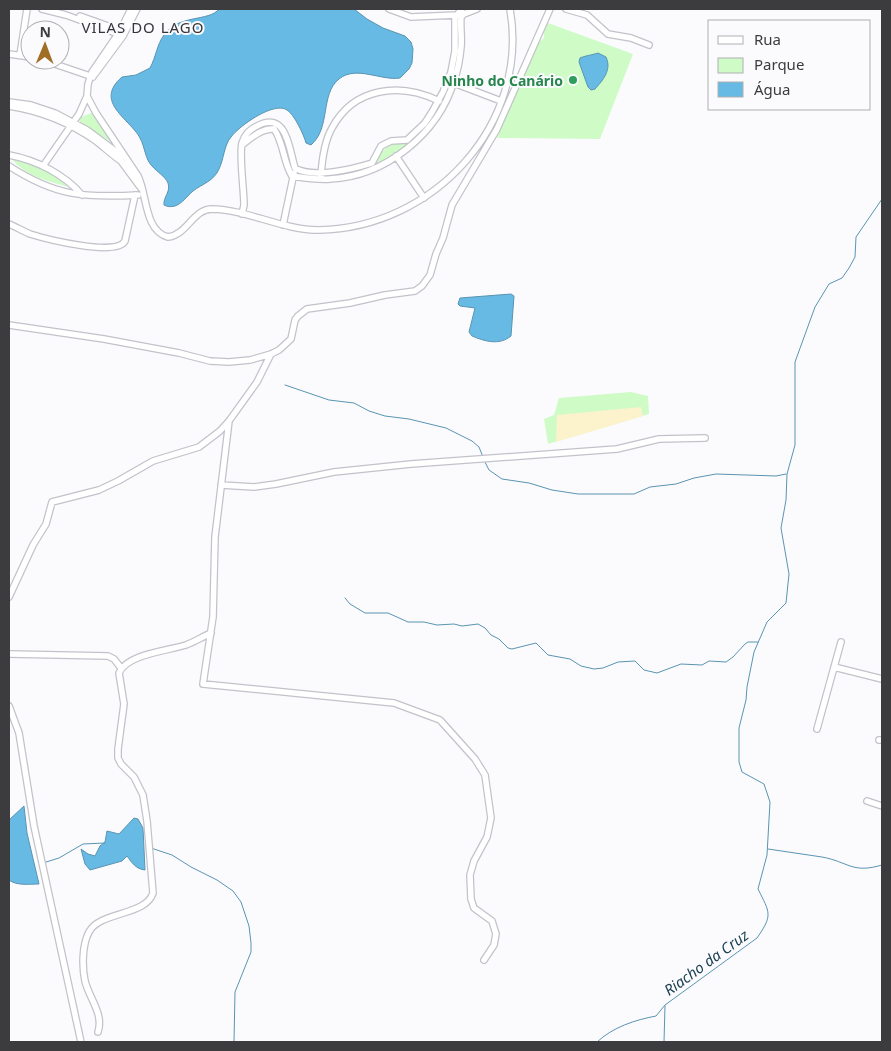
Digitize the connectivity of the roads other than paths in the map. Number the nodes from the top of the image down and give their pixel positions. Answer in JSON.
{"nodes":[{"id":1,"x":42,"y":9,"type":"edge"},
{"id":2,"x":57,"y":9,"type":"edge"},
{"id":3,"x":131,"y":9,"type":"edge"},
{"id":4,"x":137,"y":9,"type":"edge"},
{"id":5,"x":389,"y":9,"type":"edge"},
{"id":6,"x":462,"y":9,"type":"edge"},
{"id":7,"x":476,"y":9,"type":"edge"},
{"id":8,"x":510,"y":9,"type":"edge"},
{"id":9,"x":550,"y":9,"type":"edge"},
{"id":10,"x":566,"y":9,"type":"edge"},
{"id":11,"x":459,"y":16,"type":"junction"},
{"id":12,"x":121,"y":34,"type":"junction"},
{"id":13,"x":649,"y":45,"type":"dead end"},
{"id":14,"x":9,"y":54,"type":"edge"},
{"id":15,"x":20,"y":55,"type":"edge"},
{"id":16,"x":70,"y":69,"type":"edge"},
{"id":17,"x":92,"y":77,"type":"junction"},
{"id":18,"x":451,"y":82,"type":"junction"},
{"id":19,"x":87,"y":96,"type":"junction"},
{"id":20,"x":439,"y":100,"type":"junction"},
{"id":21,"x":501,"y":101,"type":"junction"},
{"id":22,"x":9,"y":102,"type":"edge"},
{"id":23,"x":9,"y":106,"type":"edge"},
{"id":24,"x":92,"y":107,"type":"junction"},
{"id":25,"x":79,"y":114,"type":"junction"},
{"id":26,"x":71,"y":123,"type":"junction"},
{"id":27,"x":278,"y":128,"type":"junction"},
{"id":28,"x":407,"y":140,"type":"junction"},
{"id":29,"x":412,"y":145,"type":"junction"},
{"id":30,"x":9,"y":155,"type":"edge"},
{"id":31,"x":396,"y":156,"type":"junction"},
{"id":32,"x":373,"y":165,"type":"junction"},
{"id":33,"x":9,"y":166,"type":"edge"},
{"id":34,"x":43,"y":166,"type":"junction"},
{"id":35,"x":295,"y":168,"type":"junction"},
{"id":36,"x":292,"y":176,"type":"junction"},
{"id":37,"x":321,"y":176,"type":"junction"},
{"id":38,"x":143,"y":192,"type":"junction"},
{"id":39,"x":82,"y":195,"type":"junction"},
{"id":40,"x":135,"y":195,"type":"junction"},
{"id":41,"x":424,"y":198,"type":"junction"},
{"id":42,"x":242,"y":214,"type":"junction"},
{"id":43,"x":9,"y":224,"type":"edge"},
{"id":44,"x":283,"y":225,"type":"junction"},
{"id":45,"x":9,"y":325,"type":"edge"},
{"id":46,"x":271,"y":354,"type":"junction"},
{"id":47,"x":229,"y":421,"type":"junction"},
{"id":48,"x":705,"y":438,"type":"dead end"},
{"id":49,"x":221,"y":485,"type":"junction"},
{"id":50,"x":9,"y":597,"type":"edge"},
{"id":51,"x":211,"y":633,"type":"junction"},
{"id":52,"x":841,"y":642,"type":"dead end"},
{"id":53,"x":9,"y":654,"type":"edge"},
{"id":54,"x":834,"y":667,"type":"junction"},
{"id":55,"x":121,"y":668,"type":"junction"},
{"id":56,"x":882,"y":679,"type":"edge"},
{"id":57,"x":9,"y":706,"type":"edge"},
{"id":58,"x":817,"y":729,"type":"dead end"},
{"id":59,"x":867,"y":802,"type":"dead end"},
{"id":60,"x":882,"y":806,"type":"edge"},
{"id":61,"x":484,"y":960,"type":"dead end"},
{"id":62,"x":98,"y":1032,"type":"dead end"},
{"id":63,"x":81,"y":1042,"type":"edge"}],
"edges":[{"from":1,"to":12,"type":"street"},
{"from":2,"to":12,"type":"street"},
{"from":3,"to":12,"type":"street"},
{"from":4,"to":12,"type":"street"},
{"from":5,"to":11,"type":"street"},
{"from":6,"to":11,"type":"street"},
{"from":7,"to":11,"type":"street"},
{"from":8,"to":21,"type":"street"},
{"from":9,"to":46,"type":"street"},
{"from":10,"to":13,"type":"street"},
{"from":11,"to":18,"type":"street"},
{"from":12,"to":17,"type":"street"},
{"from":14,"to":15,"type":"street"},
{"from":16,"to":17,"type":"street"},
{"from":17,"to":19,"type":"street"},
{"from":18,"to":20,"type":"street"},
{"from":18,"to":21,"type":"street"},
{"from":18,"to":29,"type":"street"},
{"from":19,"to":24,"type":"street"},
{"from":19,"to":25,"type":"street"},
{"from":20,"to":28,"type":"street"},
{"from":20,"to":37,"type":"street"},
{"from":21,"to":41,"type":"street"},
{"from":22,"to":26,"type":"street"},
{"from":23,"to":26,"type":"street"},
{"from":24,"to":25,"type":"street"},
{"from":24,"to":38,"type":"street"},
{"from":25,"to":26,"type":"street"},
{"from":26,"to":34,"type":"street"},
{"from":26,"to":38,"type":"street"},
{"from":27,"to":35,"type":"street"},
{"from":27,"to":36,"type":"street"},
{"from":27,"to":42,"type":"street"},
{"from":28,"to":29,"type":"street"},
{"from":28,"to":32,"type":"street"},
{"from":29,"to":31,"type":"street"},
{"from":30,"to":34,"type":"street"},
{"from":31,"to":32,"type":"street"},
{"from":31,"to":41,"type":"street"},
{"from":32,"to":37,"type":"street"},
{"from":33,"to":39,"type":"street"},
{"from":34,"to":39,"type":"street"},
{"from":35,"to":36,"type":"street"},
{"from":35,"to":37,"type":"street"},
{"from":36,"to":37,"type":"street"},
{"from":36,"to":44,"type":"street"},
{"from":38,"to":40,"type":"street"},
{"from":38,"to":42,"type":"street"},
{"from":39,"to":40,"type":"street"},
{"from":40,"to":43,"type":"street"},
{"from":41,"to":44,"type":"street"},
{"from":42,"to":44,"type":"street"},
{"from":45,"to":46,"type":"street"},
{"from":46,"to":47,"type":"street"},
{"from":47,"to":49,"type":"street"},
{"from":47,"to":50,"type":"street"},
{"from":48,"to":49,"type":"street"},
{"from":49,"to":51,"type":"street"},
{"from":51,"to":55,"type":"street"},
{"from":51,"to":61,"type":"street"},
{"from":52,"to":54,"type":"street"},
{"from":53,"to":55,"type":"street"},
{"from":54,"to":56,"type":"street"},
{"from":54,"to":58,"type":"street"},
{"from":55,"to":62,"type":"street"},
{"from":57,"to":63,"type":"street"},
{"from":59,"to":60,"type":"street"}]}
